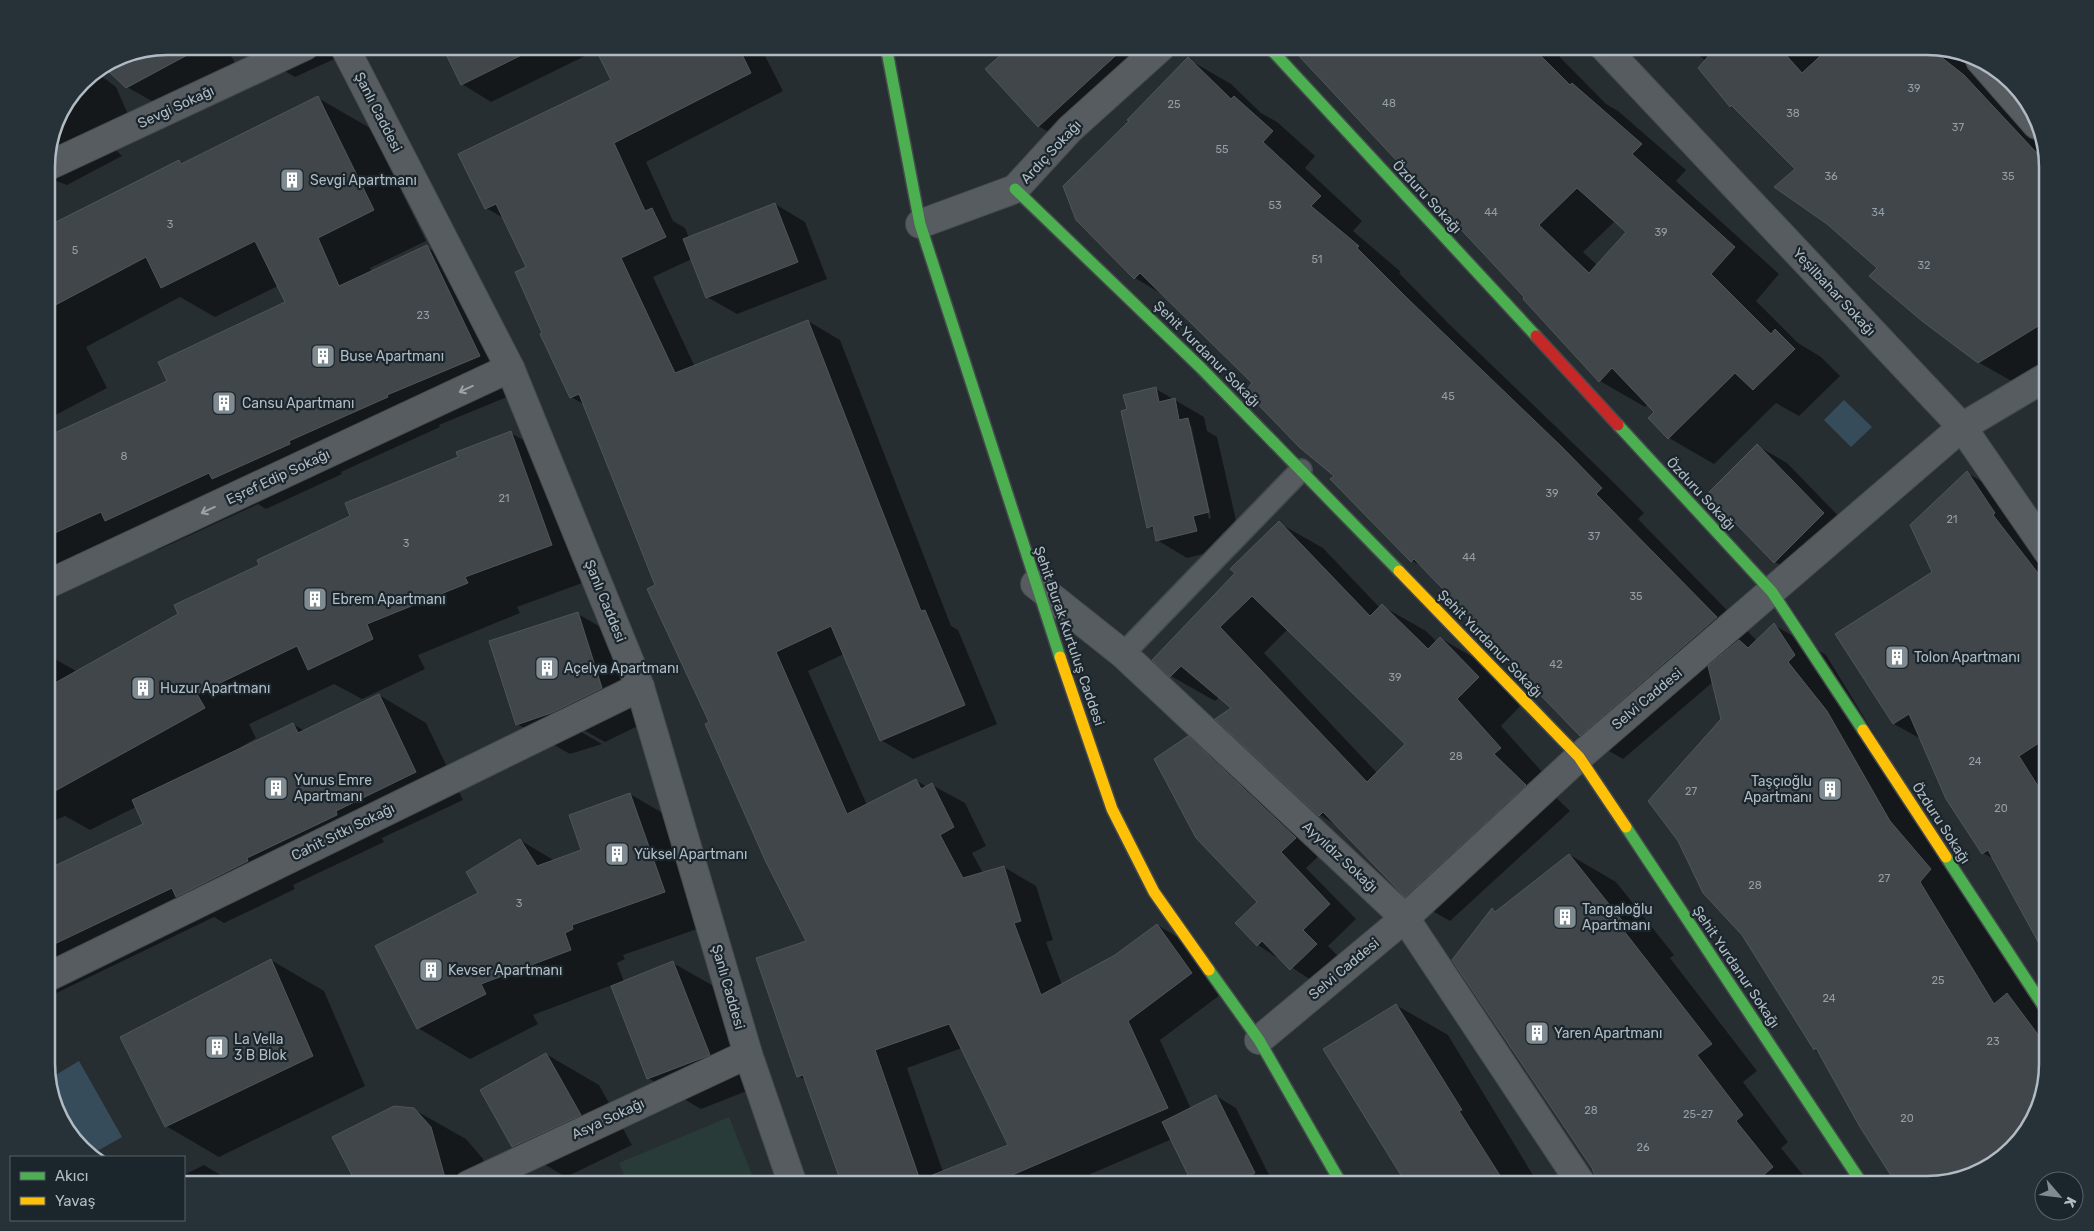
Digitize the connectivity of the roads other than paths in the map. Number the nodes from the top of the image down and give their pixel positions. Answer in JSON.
{"nodes":[{"id":1,"x":286,"y":55,"type":"edge"},
{"id":2,"x":349,"y":55,"type":"edge"},
{"id":3,"x":888,"y":55,"type":"edge"},
{"id":4,"x":1152,"y":55,"type":"edge"},
{"id":5,"x":1276,"y":55,"type":"edge"},
{"id":6,"x":1611,"y":55,"type":"edge"},
{"id":7,"x":1998,"y":81,"type":"edge"},
{"id":8,"x":2022,"y":108,"type":"edge"},
{"id":9,"x":55,"y":163,"type":"edge"},
{"id":10,"x":1016,"y":189,"type":"junction"},
{"id":11,"x":920,"y":224,"type":"junction"},
{"id":12,"x":510,"y":368,"type":"junction"},
{"id":13,"x":2039,"y":381,"type":"edge"},
{"id":14,"x":1962,"y":427,"type":"junction"},
{"id":15,"x":1300,"y":470,"type":"junction"},
{"id":16,"x":2039,"y":539,"type":"edge"},
{"id":17,"x":55,"y":581,"type":"edge"},
{"id":18,"x":1035,"y":584,"type":"junction"},
{"id":19,"x":1772,"y":592,"type":"junction"},
{"id":20,"x":1123,"y":654,"type":"junction"},
{"id":21,"x":640,"y":687,"type":"junction"},
{"id":22,"x":1579,"y":757,"type":"junction"},
{"id":23,"x":1405,"y":918,"type":"junction"},
{"id":24,"x":55,"y":974,"type":"edge"},
{"id":25,"x":2039,"y":1000,"type":"edge"},
{"id":26,"x":1259,"y":1040,"type":"junction"},
{"id":27,"x":748,"y":1054,"type":"junction"},
{"id":28,"x":487,"y":1176,"type":"edge"},
{"id":29,"x":790,"y":1176,"type":"edge"},
{"id":30,"x":1337,"y":1176,"type":"edge"},
{"id":31,"x":1576,"y":1176,"type":"edge"},
{"id":32,"x":1857,"y":1176,"type":"edge"}],
"edges":[{"from":1,"to":9,"type":"street","name":"Sevgi Sokağı"},
{"from":2,"to":12,"type":"street","name":"Şanlı Caddesi"},
{"from":3,"to":11,"type":"street","name":"Şehit Burak Kurtuluş Caddesi"},
{"from":4,"to":10,"type":"street","name":"Ardıç Sokağı"},
{"from":5,"to":19,"type":"street","name":"Özduru Sokağı"},
{"from":6,"to":14,"type":"street","name":"Yeşilbahar Sokağı"},
{"from":7,"to":8,"type":"street"},
{"from":10,"to":11,"type":"street","name":"Ardıç Sokağı"},
{"from":10,"to":15,"type":"street","name":"Şehit Yurdanur Sokağı"},
{"from":11,"to":18,"type":"street","name":"Şehit Burak Kurtuluş Caddesi"},
{"from":12,"to":17,"type":"street","name":"Eşref Edip Sokağı","one_way":true},
{"from":12,"to":21,"type":"street","name":"Şanlı Caddesi"},
{"from":13,"to":14,"type":"street","name":"Selvi Caddesi"},
{"from":14,"to":16,"type":"street","name":"Yeşilbahar Sokağı"},
{"from":14,"to":19,"type":"street","name":"Selvi Caddesi"},
{"from":15,"to":20,"type":"lane"},
{"from":15,"to":22,"type":"street","name":"Şehit Yurdanur Sokağı"},
{"from":18,"to":20,"type":"street","name":"Ayyıldız Sokağı"},
{"from":18,"to":26,"type":"street","name":"Şehit Burak Kurtuluş Caddesi"},
{"from":19,"to":22,"type":"street","name":"Selvi Caddesi"},
{"from":19,"to":25,"type":"street","name":"Özduru Sokağı"},
{"from":20,"to":23,"type":"street","name":"Ayyıldız Sokağı"},
{"from":21,"to":24,"type":"street","name":"Cahit Sıtkı Sokağı"},
{"from":21,"to":27,"type":"street","name":"Şanlı Caddesi"},
{"from":22,"to":23,"type":"street","name":"Selvi Caddesi"},
{"from":22,"to":32,"type":"street","name":"Şehit Yurdanur Sokağı"},
{"from":23,"to":26,"type":"street","name":"Selvi Caddesi"},
{"from":23,"to":31,"type":"street","name":"Ayyıldız Sokağı"},
{"from":26,"to":30,"type":"street","name":"Şehit Burak Kurtuluş Caddesi"},
{"from":27,"to":28,"type":"street","name":"Asya Sokağı"},
{"from":27,"to":29,"type":"street","name":"Şanlı Caddesi"}]}
